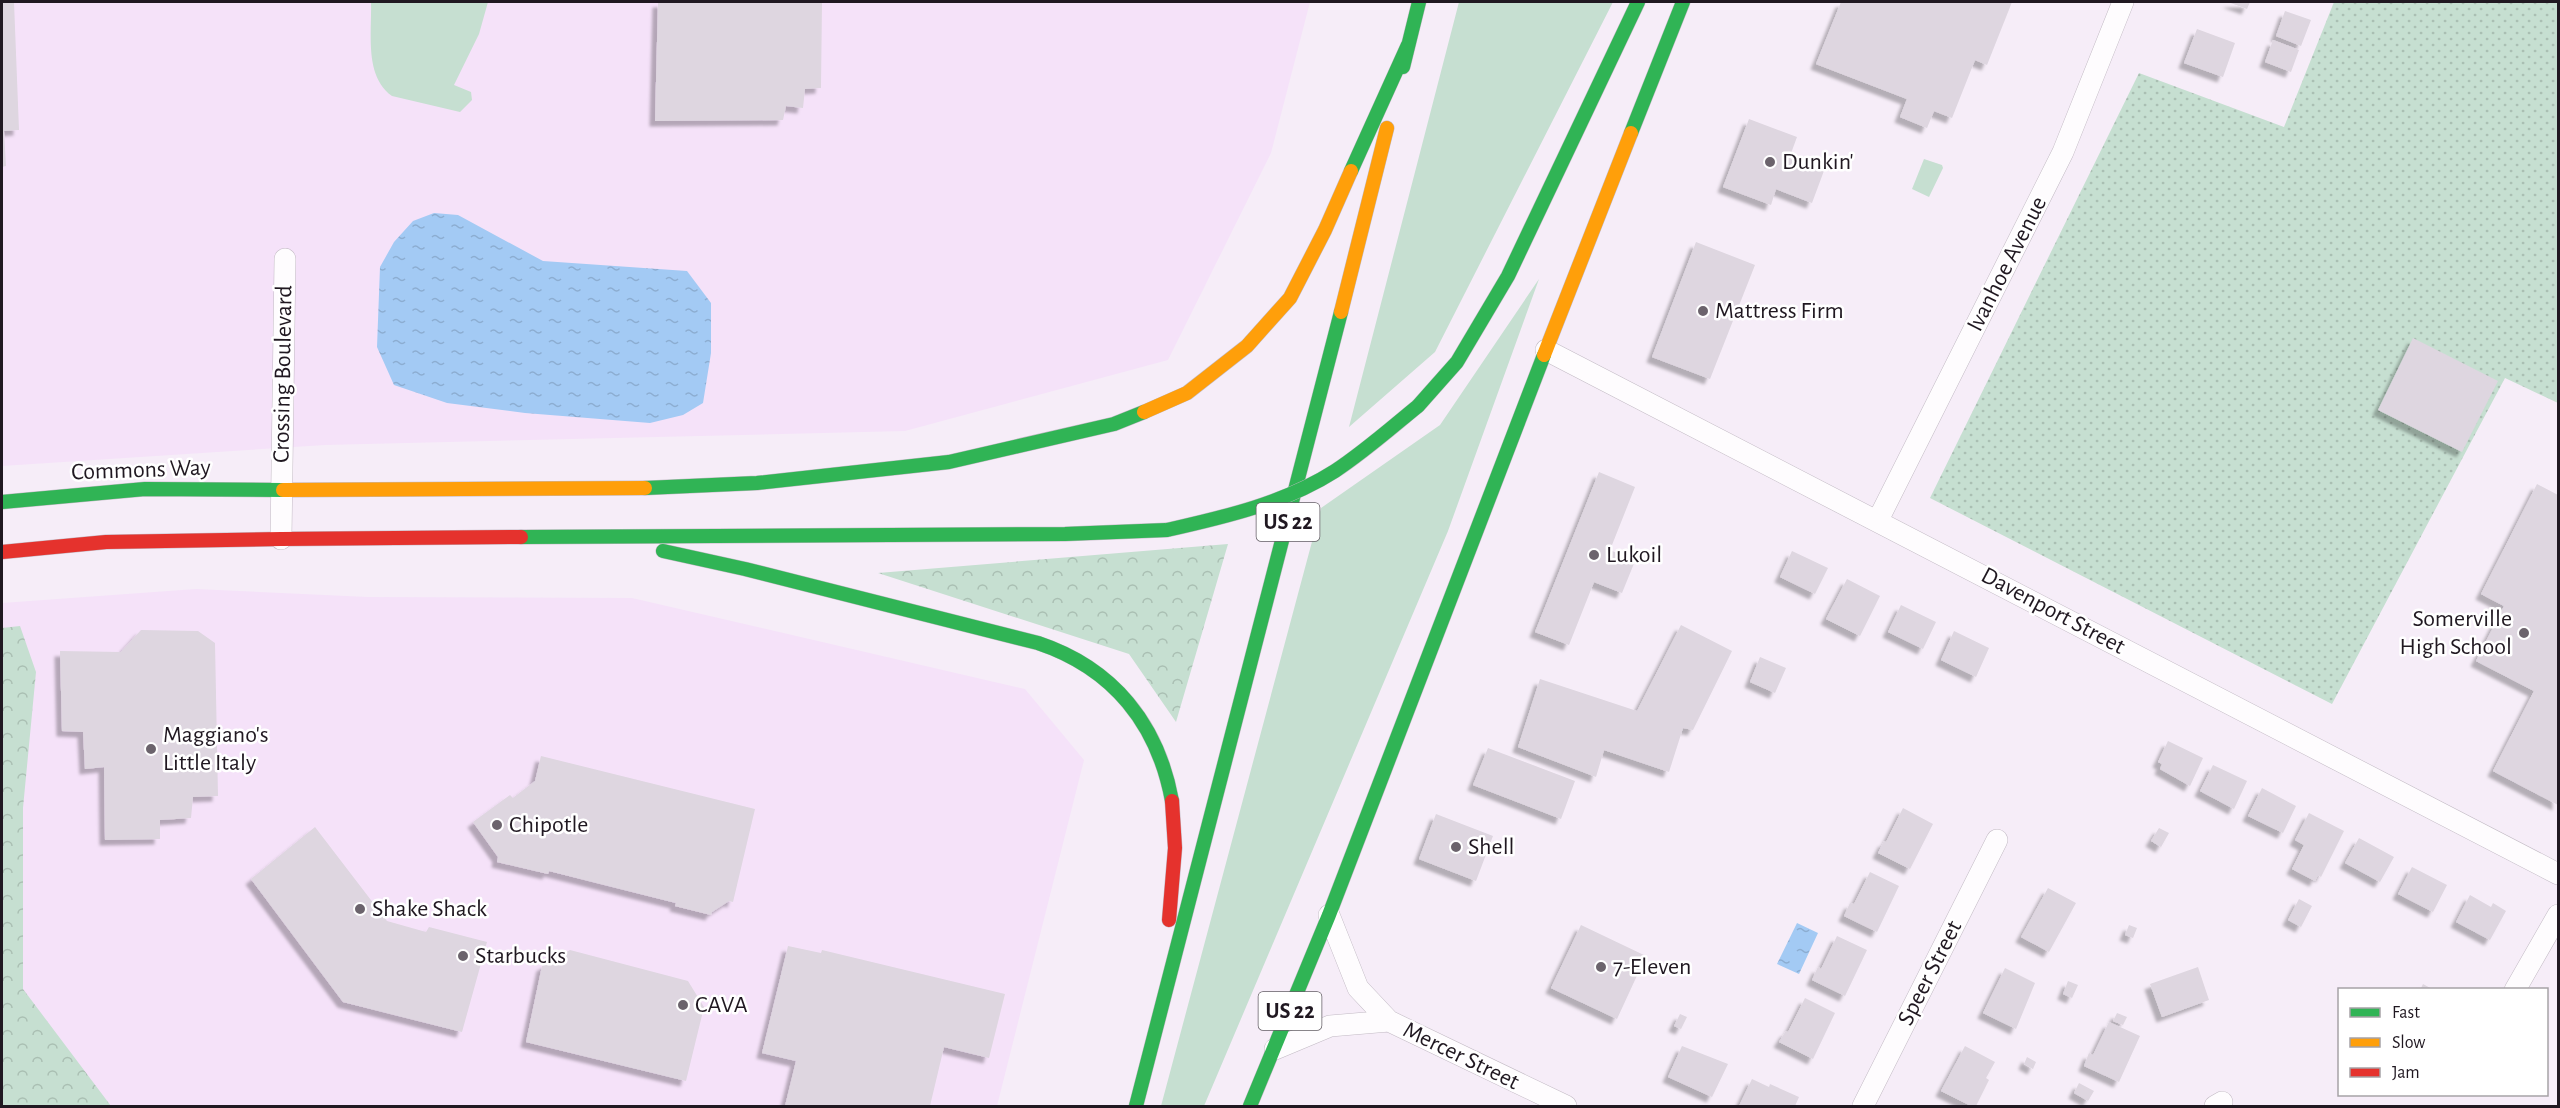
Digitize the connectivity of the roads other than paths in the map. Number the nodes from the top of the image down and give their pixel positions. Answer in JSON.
{"nodes":[{"id":1,"x":1419,"y":2,"type":"edge"},
{"id":2,"x":1638,"y":2,"type":"edge"},
{"id":3,"x":1683,"y":2,"type":"edge"},
{"id":4,"x":2123,"y":2,"type":"edge"},
{"id":5,"x":1408,"y":45,"type":"junction"},
{"id":6,"x":285,"y":259,"type":"dead end"},
{"id":7,"x":1546,"y":350,"type":"junction"},
{"id":8,"x":283,"y":490,"type":"junction"},
{"id":9,"x":2,"y":502,"type":"edge"},
{"id":10,"x":1878,"y":520,"type":"junction"},
{"id":11,"x":599,"y":538,"type":"junction"},
{"id":12,"x":281,"y":539,"type":"junction"},
{"id":13,"x":2,"y":552,"type":"edge"},
{"id":14,"x":1997,"y":840,"type":"dead end"},
{"id":15,"x":2559,"y":874,"type":"edge"},
{"id":16,"x":1329,"y":915,"type":"junction"},
{"id":17,"x":2559,"y":915,"type":"edge"},
{"id":18,"x":2516,"y":988,"type":"edge"},
{"id":19,"x":1164,"y":999,"type":"junction"},
{"id":20,"x":1389,"y":1021,"type":"junction"},
{"id":21,"x":1275,"y":1049,"type":"junction"},
{"id":22,"x":1136,"y":1107,"type":"edge"},
{"id":23,"x":1250,"y":1107,"type":"edge"},
{"id":24,"x":1566,"y":1107,"type":"edge"},
{"id":25,"x":1863,"y":1107,"type":"edge"}],
"edges":[{"from":1,"to":5,"type":"main road","number":"US 22"},
{"from":2,"to":11,"type":"main road","bridge":true},
{"from":3,"to":7,"type":"main road","number":"US 22"},
{"from":4,"to":10,"type":"street","name":"Ivanhoe Avenue"},
{"from":5,"to":8,"type":"main road","name":"Commons Way"},
{"from":5,"to":19,"type":"main road","number":"US 22"},
{"from":6,"to":8,"type":"street","name":"Crossing Boulevard"},
{"from":7,"to":10,"type":"street","name":"Davenport Street"},
{"from":7,"to":16,"type":"main road","number":"US 22"},
{"from":8,"to":9,"type":"main road","name":"Commons Way"},
{"from":8,"to":12,"type":"street","name":"Crossing Boulevard"},
{"from":10,"to":15,"type":"street","name":"Davenport Street"},
{"from":11,"to":12,"type":"main road"},
{"from":11,"to":19,"type":"main road"},
{"from":12,"to":13,"type":"main road"},
{"from":14,"to":25,"type":"street","name":"Speer Street"},
{"from":16,"to":20,"type":"street","name":"Mercer Street"},
{"from":16,"to":21,"type":"main road","number":"US 22"},
{"from":17,"to":18,"type":"street"},
{"from":19,"to":22,"type":"main road","number":"US 22"},
{"from":20,"to":21,"type":"street","name":"Mercer Street"},
{"from":20,"to":24,"type":"street","name":"Mercer Street"},
{"from":21,"to":23,"type":"main road","number":"US 22"}]}
